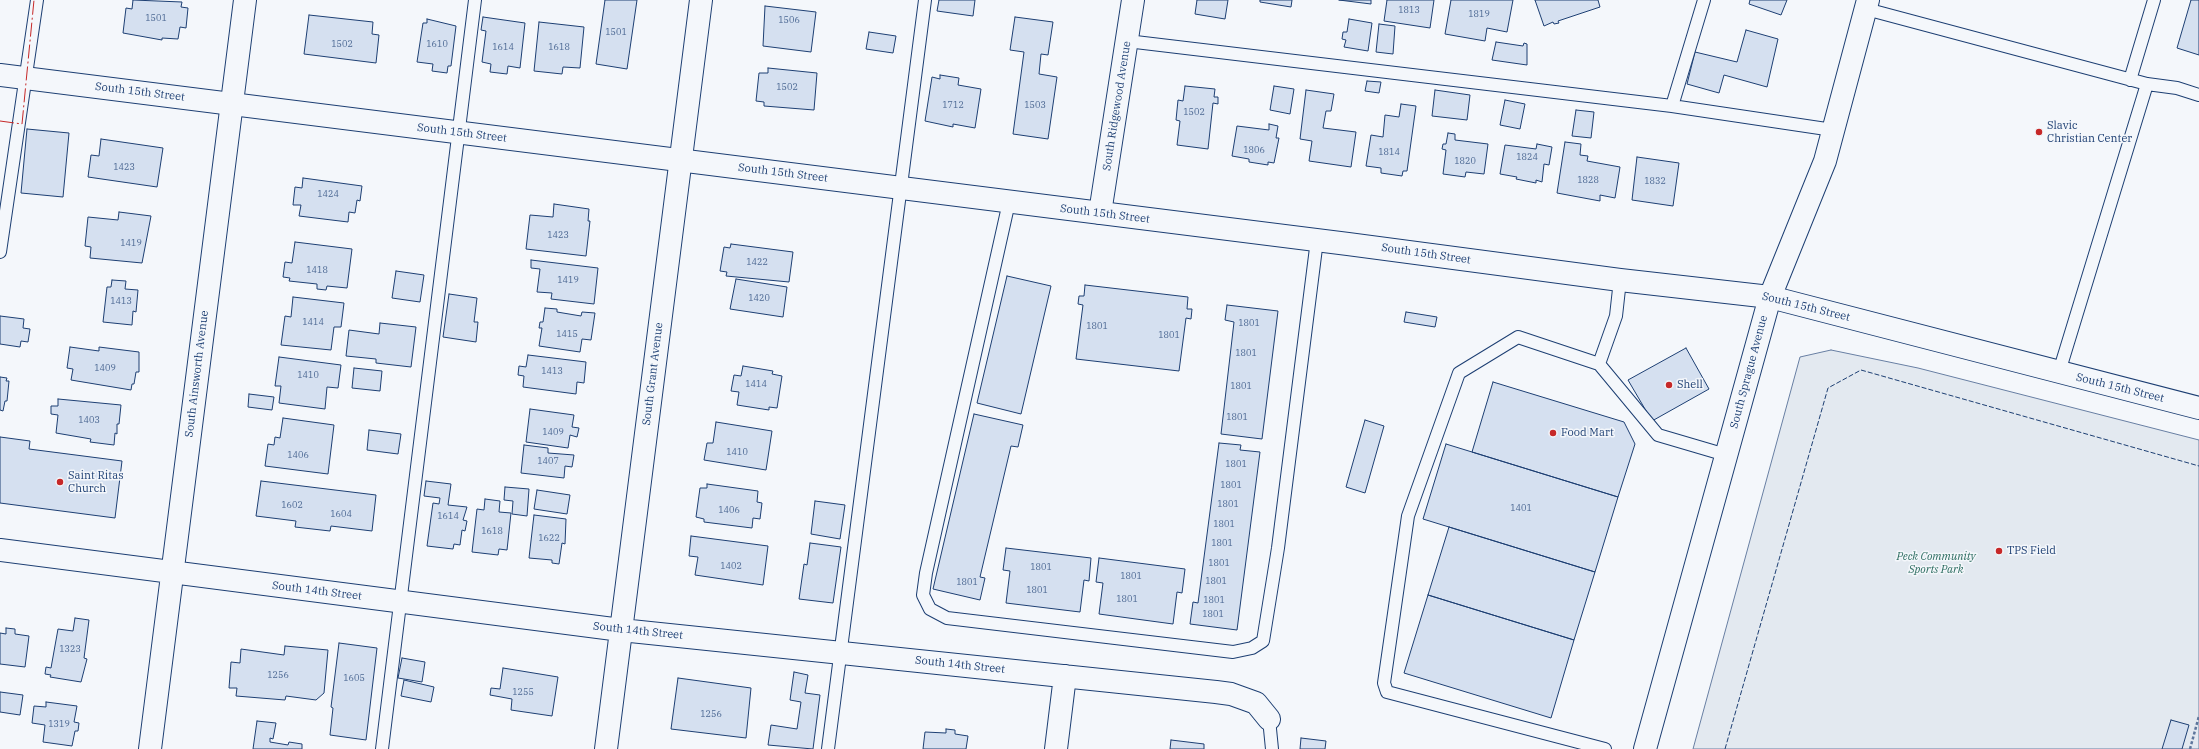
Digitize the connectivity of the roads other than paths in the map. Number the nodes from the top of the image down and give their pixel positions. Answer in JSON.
{"nodes":[{"id":1,"x":37,"y":0,"type":"edge"},
{"id":2,"x":245,"y":0,"type":"edge"},
{"id":3,"x":475,"y":0,"type":"edge"},
{"id":4,"x":700,"y":0,"type":"edge"},
{"id":5,"x":925,"y":0,"type":"edge"},
{"id":6,"x":1133,"y":0,"type":"edge"},
{"id":7,"x":1704,"y":0,"type":"edge"},
{"id":8,"x":2154,"y":0,"type":"edge"},
{"id":9,"x":1867,"y":5,"type":"edge"},
{"id":10,"x":1126,"y":41,"type":"junction"},
{"id":11,"x":0,"y":75,"type":"edge"},
{"id":12,"x":24,"y":78,"type":"junction"},
{"id":13,"x":2130,"y":80,"type":"junction"},
{"id":14,"x":2147,"y":84,"type":"junction"},
{"id":15,"x":2199,"y":95,"type":"edge"},
{"id":16,"x":232,"y":104,"type":"junction"},
{"id":17,"x":1672,"y":106,"type":"junction"},
{"id":18,"x":1833,"y":130,"type":"junction"},
{"id":19,"x":458,"y":132,"type":"junction"},
{"id":20,"x":680,"y":160,"type":"junction"},
{"id":21,"x":900,"y":188,"type":"junction"},
{"id":22,"x":1008,"y":202,"type":"junction"},
{"id":23,"x":1100,"y":213,"type":"junction"},
{"id":24,"x":1317,"y":240,"type":"junction"},
{"id":25,"x":0,"y":252,"type":"edge"},
{"id":26,"x":1620,"y":280,"type":"junction"},
{"id":27,"x":1770,"y":297,"type":"junction"},
{"id":28,"x":1599,"y":364,"type":"junction"},
{"id":29,"x":2059,"y":372,"type":"junction"},
{"id":30,"x":2199,"y":408,"type":"edge"},
{"id":31,"x":1726,"y":455,"type":"junction"},
{"id":32,"x":0,"y":550,"type":"edge"},
{"id":33,"x":172,"y":573,"type":"junction"},
{"id":34,"x":401,"y":602,"type":"junction"},
{"id":35,"x":621,"y":630,"type":"junction"},
{"id":36,"x":840,"y":653,"type":"junction"},
{"id":37,"x":1065,"y":676,"type":"junction"},
{"id":38,"x":1269,"y":719,"type":"joint"},
{"id":39,"x":150,"y":749,"type":"edge"},
{"id":40,"x":382,"y":749,"type":"edge"},
{"id":41,"x":606,"y":749,"type":"edge"},
{"id":42,"x":828,"y":749,"type":"edge"},
{"id":43,"x":1056,"y":749,"type":"edge"},
{"id":44,"x":1272,"y":749,"type":"edge"},
{"id":45,"x":1605,"y":749,"type":"edge"},
{"id":46,"x":1645,"y":749,"type":"edge"}],
"edges":[{"from":1,"to":12,"type":"lane"},
{"from":2,"to":16,"type":"street","name":"South Ainsworth Avenue"},
{"from":3,"to":19,"type":"lane"},
{"from":4,"to":20,"type":"street","name":"South Grant Avenue"},
{"from":5,"to":21,"type":"lane"},
{"from":6,"to":10,"type":"street","name":"South Ridgewood Avenue"},
{"from":7,"to":17,"type":"lane"},
{"from":8,"to":13,"type":"lane"},
{"from":9,"to":13,"type":"lane"},
{"from":9,"to":18,"type":"street","name":"South Sprague Avenue"},
{"from":10,"to":17,"type":"lane"},
{"from":10,"to":23,"type":"street","name":"South Ridgewood Avenue"},
{"from":11,"to":12,"type":"street","name":"South 15th Street"},
{"from":12,"to":16,"type":"street","name":"South 15th Street"},
{"from":12,"to":25,"type":"lane"},
{"from":13,"to":14,"type":"lane"},
{"from":14,"to":15,"type":"lane"},
{"from":14,"to":29,"type":"lane"},
{"from":16,"to":19,"type":"street","name":"South 15th Street"},
{"from":16,"to":33,"type":"street","name":"South Ainsworth Avenue"},
{"from":17,"to":18,"type":"lane"},
{"from":18,"to":27,"type":"street","name":"South Sprague Avenue"},
{"from":19,"to":20,"type":"street","name":"South 15th Street"},
{"from":19,"to":34,"type":"lane"},
{"from":20,"to":21,"type":"street","name":"South 15th Street"},
{"from":20,"to":35,"type":"street","name":"South Grant Avenue"},
{"from":21,"to":22,"type":"street","name":"South 15th Street"},
{"from":21,"to":36,"type":"lane"},
{"from":22,"to":23,"type":"street","name":"South 15th Street"},
{"from":22,"to":24,"type":"lane"},
{"from":23,"to":24,"type":"street","name":"South 15th Street"},
{"from":24,"to":26,"type":"street","name":"South 15th Street"},
{"from":26,"to":27,"type":"street","name":"South 15th Street"},
{"from":26,"to":28,"type":"lane"},
{"from":27,"to":29,"type":"street","name":"South 15th Street"},
{"from":27,"to":31,"type":"street","name":"South Sprague Avenue"},
{"from":28,"to":31,"type":"lane"},
{"from":28,"to":45,"type":"lane"},
{"from":29,"to":30,"type":"street","name":"South 15th Street"},
{"from":31,"to":46,"type":"street","name":"South Sprague Avenue"},
{"from":32,"to":33,"type":"street","name":"South 14th Street"},
{"from":33,"to":34,"type":"street","name":"South 14th Street"},
{"from":33,"to":39,"type":"street","name":"South Ainsworth Avenue"},
{"from":34,"to":35,"type":"street","name":"South 14th Street"},
{"from":34,"to":40,"type":"lane"},
{"from":35,"to":36,"type":"street","name":"South 14th Street"},
{"from":35,"to":41,"type":"street","name":"South Grant Avenue"},
{"from":36,"to":37,"type":"street","name":"South 14th Street"},
{"from":36,"to":42,"type":"lane"},
{"from":37,"to":38,"type":"street","name":"South 14th Street"},
{"from":37,"to":43,"type":"street"},
{"from":38,"to":44,"type":"lane"}]}
